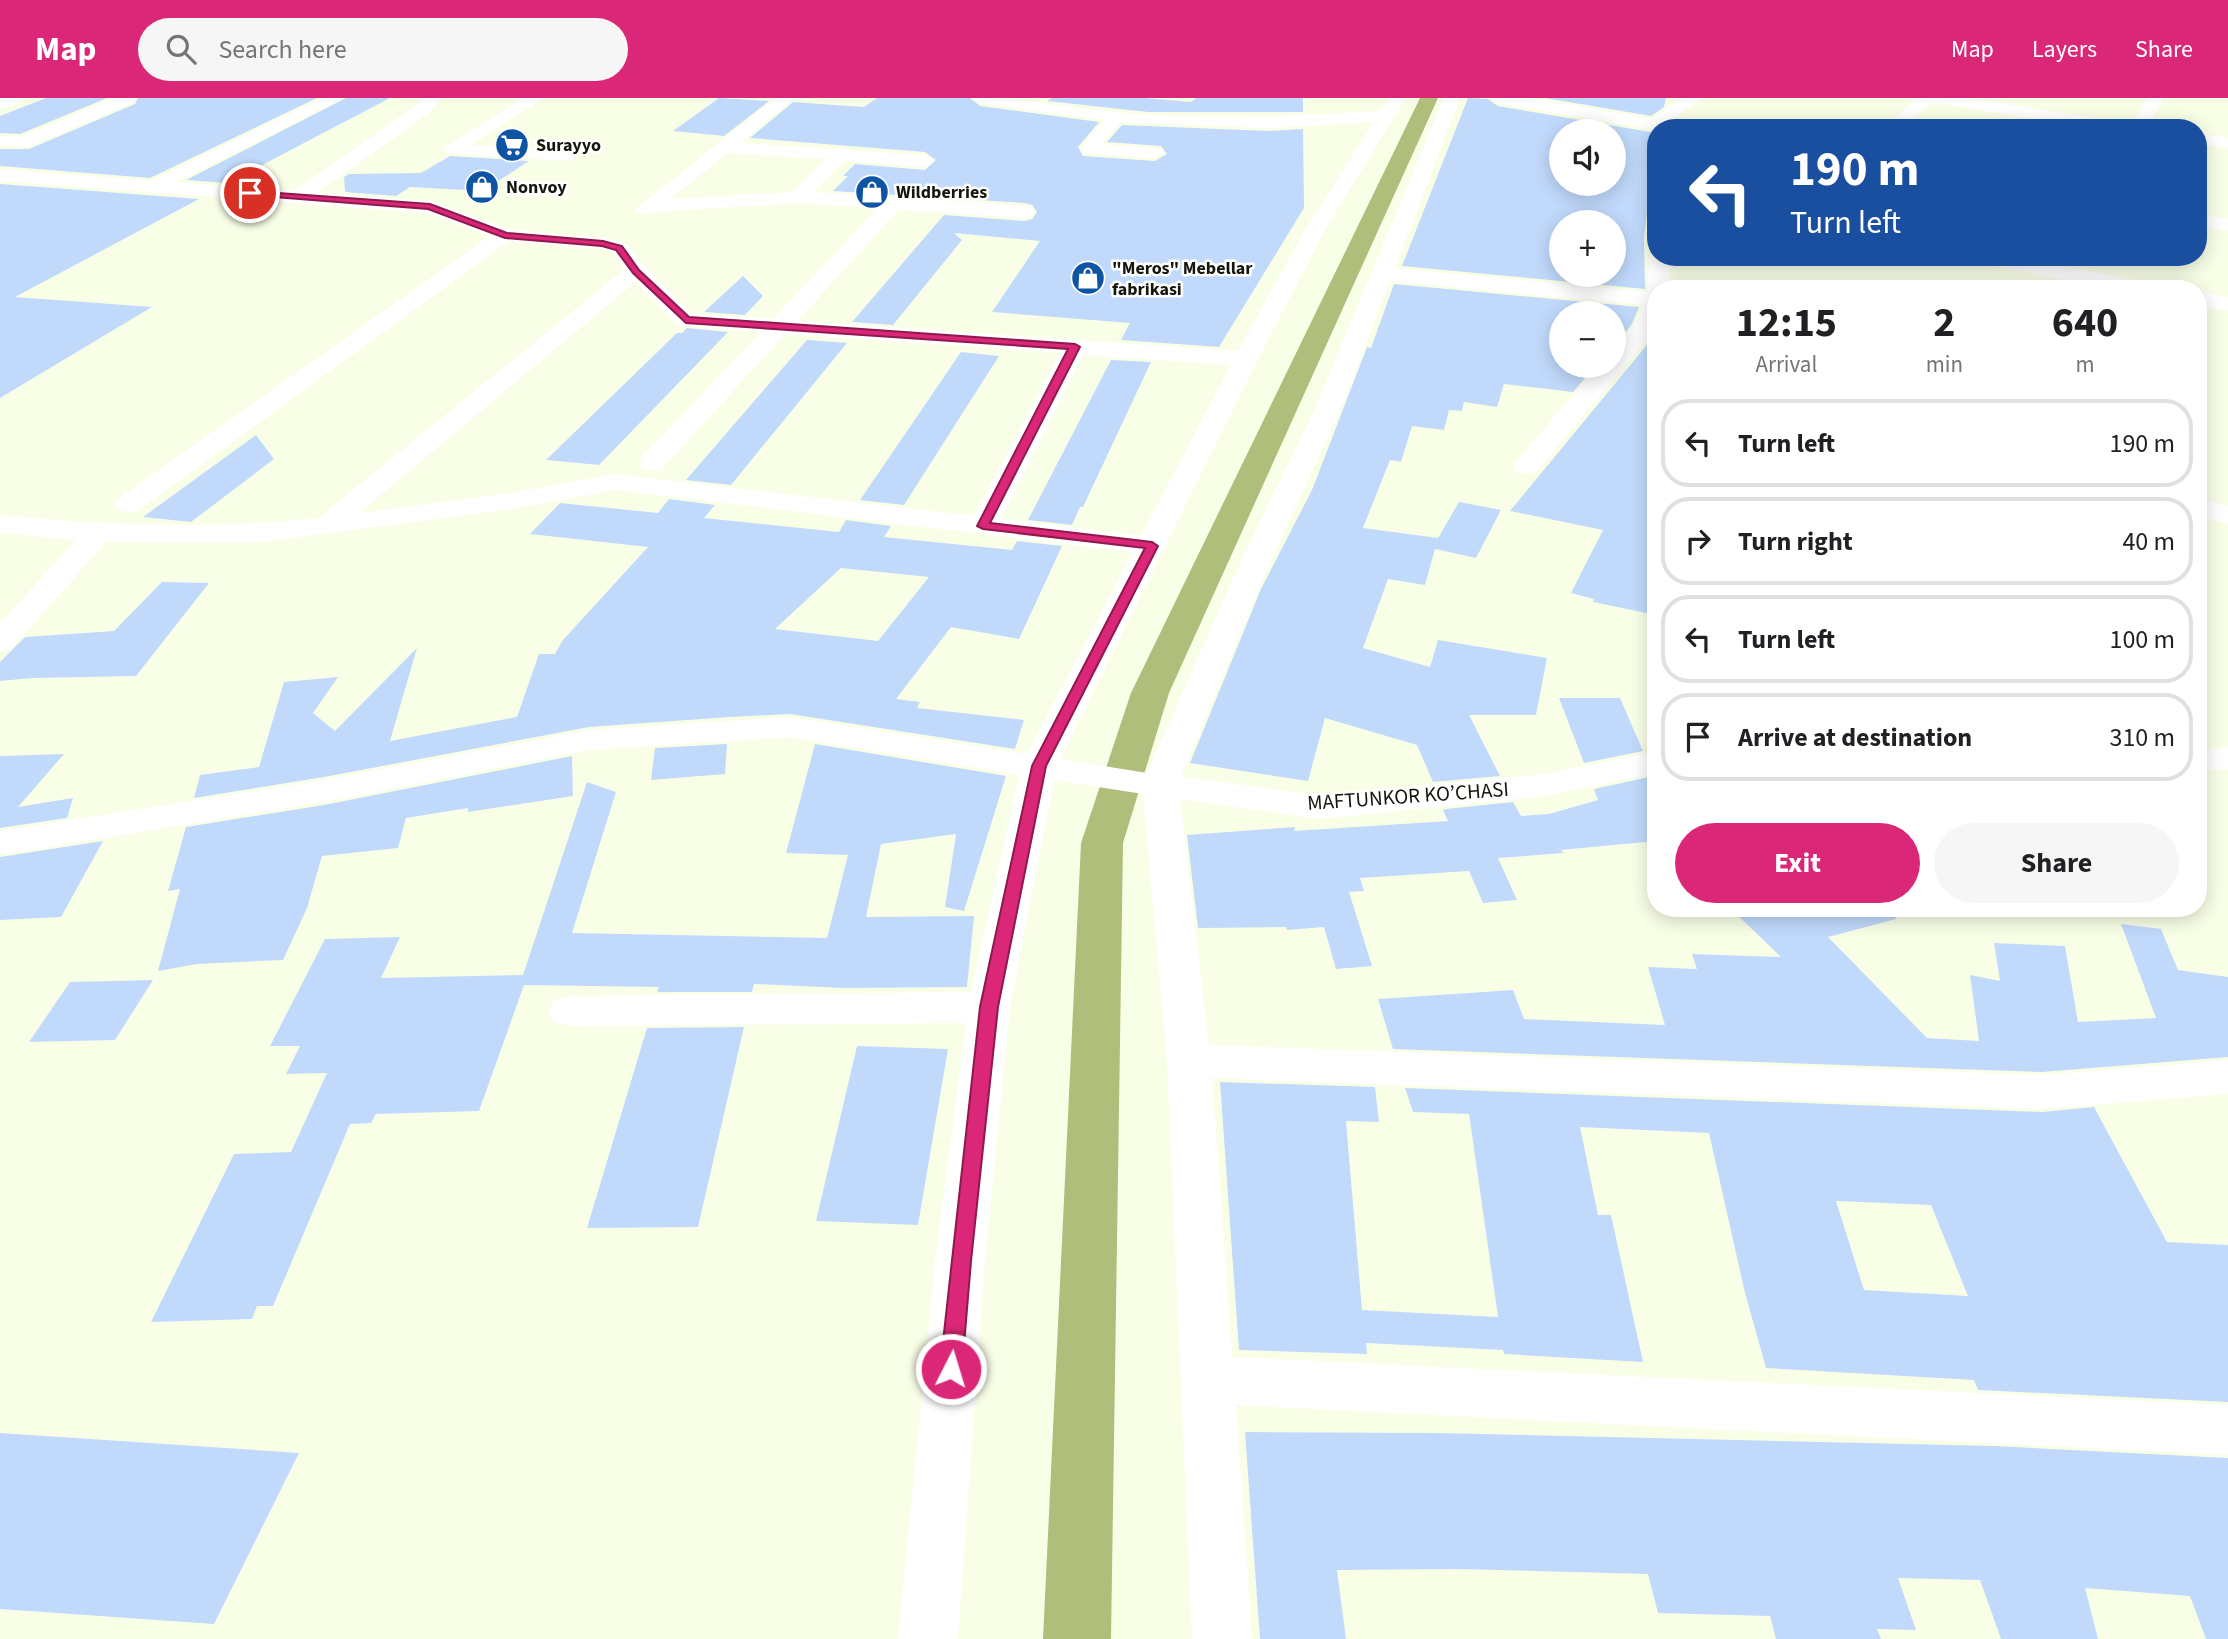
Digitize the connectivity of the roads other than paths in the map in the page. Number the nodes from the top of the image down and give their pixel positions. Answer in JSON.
{"nodes":[{"id":1,"x":15,"y":98,"type":"edge"},
{"id":2,"x":128,"y":98,"type":"edge"},
{"id":3,"x":336,"y":98,"type":"edge"},
{"id":4,"x":432,"y":98,"type":"edge"},
{"id":5,"x":535,"y":98,"type":"edge"},
{"id":6,"x":786,"y":98,"type":"edge"},
{"id":7,"x":980,"y":98,"type":"edge"},
{"id":8,"x":1398,"y":98,"type":"edge"},
{"id":9,"x":1452,"y":98,"type":"edge"},
{"id":10,"x":1498,"y":98,"type":"edge"},
{"id":11,"x":1693,"y":98,"type":"edge"},
{"id":12,"x":1925,"y":98,"type":"edge"},
{"id":13,"x":1935,"y":98,"type":"edge"},
{"id":14,"x":2155,"y":98,"type":"edge"},
{"id":15,"x":0,"y":104,"type":"edge"},
{"id":16,"x":1387,"y":116,"type":"junction"},
{"id":17,"x":1116,"y":117,"type":"junction"},
{"id":18,"x":1676,"y":119,"type":"edge"},
{"id":19,"x":1903,"y":119,"type":"edge"},
{"id":20,"x":2069,"y":119,"type":"edge"},
{"id":21,"x":2144,"y":119,"type":"edge"},
{"id":22,"x":1647,"y":123,"type":"edge"},
{"id":23,"x":2207,"y":140,"type":"edge"},
{"id":24,"x":0,"y":141,"type":"edge"},
{"id":25,"x":2228,"y":144,"type":"edge"},
{"id":26,"x":724,"y":146,"type":"junction"},
{"id":27,"x":1155,"y":153,"type":"dead end"},
{"id":28,"x":841,"y":155,"type":"junction"},
{"id":29,"x":566,"y":157,"type":"dead end"},
{"id":30,"x":925,"y":161,"type":"dead end"},
{"id":31,"x":0,"y":175,"type":"edge"},
{"id":32,"x":153,"y":186,"type":"junction"},
{"id":33,"x":298,"y":197,"type":"junction"},
{"id":34,"x":797,"y":197,"type":"junction"},
{"id":35,"x":895,"y":202,"type":"junction"},
{"id":36,"x":649,"y":206,"type":"junction"},
{"id":37,"x":1024,"y":212,"type":"dead end"},
{"id":38,"x":2207,"y":222,"type":"edge"},
{"id":39,"x":2228,"y":225,"type":"edge"},
{"id":40,"x":618,"y":231,"type":"junction"},
{"id":41,"x":505,"y":235,"type":"junction"},
{"id":42,"x":2026,"y":266,"type":"edge"},
{"id":43,"x":636,"y":271,"type":"junction"},
{"id":44,"x":1384,"y":274,"type":"junction"},
{"id":45,"x":2100,"y":280,"type":"edge"},
{"id":46,"x":1647,"y":299,"type":"edge"},
{"id":47,"x":2207,"y":300,"type":"edge"},
{"id":48,"x":2228,"y":304,"type":"edge"},
{"id":49,"x":1647,"y":320,"type":"edge"},
{"id":50,"x":780,"y":326,"type":"junction"},
{"id":51,"x":1075,"y":347,"type":"junction"},
{"id":52,"x":1626,"y":348,"type":"edge"},
{"id":53,"x":1246,"y":359,"type":"junction"},
{"id":54,"x":1601,"y":378,"type":"edge"},
{"id":55,"x":652,"y":463,"type":"dead end"},
{"id":56,"x":1526,"y":466,"type":"dead end"},
{"id":57,"x":129,"y":504,"type":"dead end"},
{"id":58,"x":2207,"y":509,"type":"edge"},
{"id":59,"x":2228,"y":515,"type":"edge"},
{"id":60,"x":0,"y":524,"type":"edge"},
{"id":61,"x":326,"y":526,"type":"junction"},
{"id":62,"x":983,"y":526,"type":"junction"},
{"id":63,"x":98,"y":533,"type":"junction"},
{"id":64,"x":1152,"y":546,"type":"junction"},
{"id":65,"x":0,"y":642,"type":"edge"},
{"id":66,"x":2228,"y":758,"type":"edge"},
{"id":67,"x":2207,"y":759,"type":"edge"},
{"id":68,"x":1647,"y":764,"type":"edge"},
{"id":69,"x":1049,"y":768,"type":"junction"},
{"id":70,"x":1144,"y":783,"type":"junction"},
{"id":71,"x":0,"y":843,"type":"edge"},
{"id":72,"x":989,"y":1007,"type":"junction"},
{"id":73,"x":569,"y":1011,"type":"dead end"},
{"id":74,"x":1189,"y":1061,"type":"junction"},
{"id":75,"x":2228,"y":1077,"type":"edge"},
{"id":76,"x":1207,"y":1380,"type":"junction"},
{"id":77,"x":2228,"y":1430,"type":"edge"},
{"id":78,"x":928,"y":1639,"type":"edge"},
{"id":79,"x":1222,"y":1639,"type":"edge"}],
"edges":[{"from":1,"to":15,"type":"street"},
{"from":2,"to":24,"type":"street"},
{"from":3,"to":32,"type":"street"},
{"from":4,"to":33,"type":"street"},
{"from":5,"to":29,"type":"street"},
{"from":6,"to":26,"type":"street"},
{"from":7,"to":17,"type":"street"},
{"from":8,"to":16,"type":"street"},
{"from":9,"to":44,"type":"street"},
{"from":10,"to":22,"type":"street"},
{"from":11,"to":18,"type":"street"},
{"from":12,"to":19,"type":"street"},
{"from":13,"to":20,"type":"street"},
{"from":14,"to":21,"type":"street"},
{"from":16,"to":17,"type":"street"},
{"from":16,"to":53,"type":"street"},
{"from":17,"to":27,"type":"street"},
{"from":23,"to":25,"type":"street"},
{"from":26,"to":28,"type":"street"},
{"from":26,"to":36,"type":"street"},
{"from":28,"to":30,"type":"street"},
{"from":28,"to":34,"type":"street"},
{"from":31,"to":32,"type":"street"},
{"from":32,"to":33,"type":"street"},
{"from":33,"to":41,"type":"street"},
{"from":34,"to":35,"type":"street"},
{"from":34,"to":36,"type":"street"},
{"from":35,"to":37,"type":"street"},
{"from":35,"to":50,"type":"street"},
{"from":36,"to":40,"type":"street"},
{"from":38,"to":39,"type":"street"},
{"from":40,"to":41,"type":"street"},
{"from":40,"to":43,"type":"street"},
{"from":41,"to":57,"type":"street"},
{"from":42,"to":45,"type":"street"},
{"from":43,"to":50,"type":"street"},
{"from":43,"to":61,"type":"street"},
{"from":44,"to":46,"type":"street"},
{"from":44,"to":70,"type":"street"},
{"from":47,"to":48,"type":"street"},
{"from":49,"to":52,"type":"street"},
{"from":50,"to":51,"type":"street"},
{"from":50,"to":55,"type":"street"},
{"from":51,"to":53,"type":"street"},
{"from":51,"to":62,"type":"street"},
{"from":53,"to":64,"type":"street"},
{"from":54,"to":56,"type":"street"},
{"from":58,"to":59,"type":"street"},
{"from":60,"to":63,"type":"street"},
{"from":61,"to":62,"type":"street"},
{"from":61,"to":63,"type":"street"},
{"from":62,"to":64,"type":"street"},
{"from":63,"to":65,"type":"street"},
{"from":64,"to":69,"type":"street"},
{"from":66,"to":67,"type":"street"},
{"from":68,"to":70,"type":"street","name":"MAFTUNKOR KO’CHASI"},
{"from":69,"to":70,"type":"street","name":"MAFTUNKOR KO’CHASI"},
{"from":69,"to":71,"type":"street","name":"MAFTUNKOR KO’CHASI"},
{"from":69,"to":72,"type":"street"},
{"from":70,"to":74,"type":"street"},
{"from":72,"to":73,"type":"street"},
{"from":72,"to":78,"type":"street"},
{"from":74,"to":75,"type":"street"},
{"from":74,"to":76,"type":"street"},
{"from":76,"to":77,"type":"street"},
{"from":76,"to":79,"type":"street"}]}
